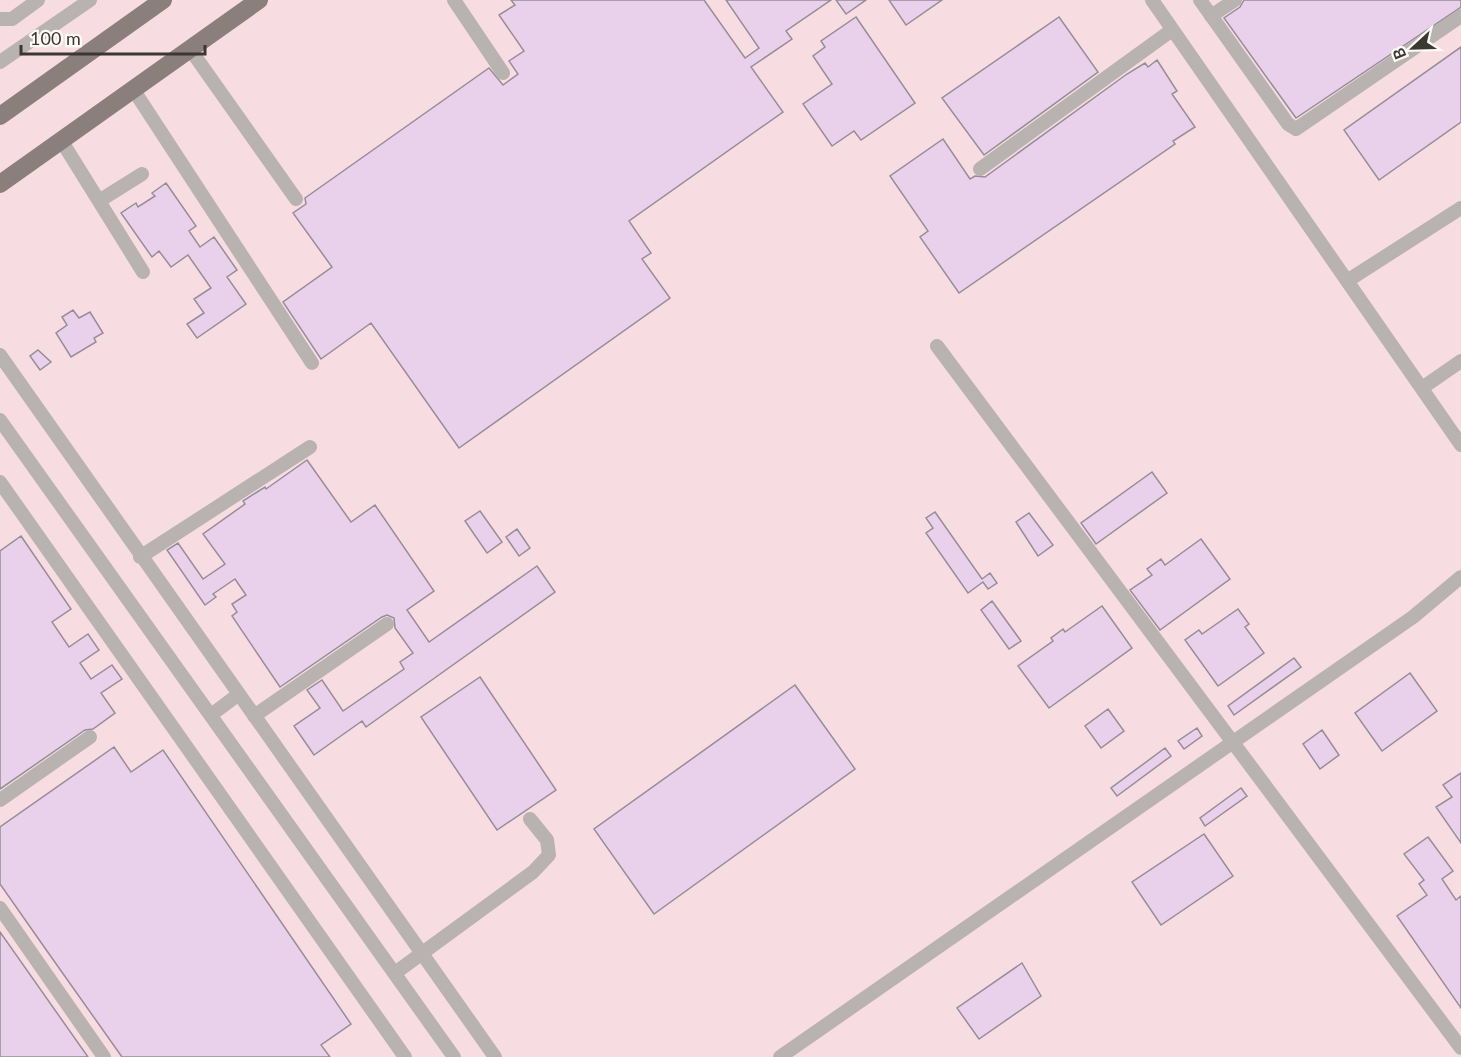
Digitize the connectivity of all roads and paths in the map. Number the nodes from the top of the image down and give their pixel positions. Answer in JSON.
{"nodes":[{"id":1,"x":38,"y":0,"type":"edge"},
{"id":2,"x":90,"y":0,"type":"edge"},
{"id":3,"x":163,"y":0,"type":"edge"},
{"id":4,"x":259,"y":0,"type":"edge"},
{"id":5,"x":1152,"y":0,"type":"edge"},
{"id":6,"x":1200,"y":0,"type":"edge"},
{"id":7,"x":1235,"y":0,"type":"edge"},
{"id":8,"x":457,"y":1,"type":"edge"},
{"id":9,"x":1211,"y":16,"type":"junction"},
{"id":10,"x":1461,"y":16,"type":"edge"},
{"id":11,"x":0,"y":20,"type":"edge"},
{"id":12,"x":1172,"y":30,"type":"junction"},
{"id":13,"x":190,"y":49,"type":"junction"},
{"id":14,"x":0,"y":62,"type":"edge"},
{"id":15,"x":503,"y":73,"type":"dead end"},
{"id":16,"x":133,"y":89,"type":"junction"},
{"id":17,"x":0,"y":116,"type":"edge"},
{"id":18,"x":61,"y":140,"type":"junction"},
{"id":19,"x":980,"y":169,"type":"dead end"},
{"id":20,"x":142,"y":174,"type":"dead end"},
{"id":21,"x":0,"y":184,"type":"edge"},
{"id":22,"x":296,"y":199,"type":"dead end"},
{"id":23,"x":99,"y":201,"type":"junction"},
{"id":24,"x":1461,"y":208,"type":"edge"},
{"id":25,"x":143,"y":272,"type":"dead end"},
{"id":26,"x":1347,"y":281,"type":"junction"},
{"id":27,"x":937,"y":346,"type":"dead end"},
{"id":28,"x":0,"y":356,"type":"edge"},
{"id":29,"x":1461,"y":361,"type":"edge"},
{"id":30,"x":312,"y":363,"type":"dead end"},
{"id":31,"x":1422,"y":388,"type":"junction"},
{"id":32,"x":0,"y":420,"type":"edge"},
{"id":33,"x":1461,"y":445,"type":"edge"},
{"id":34,"x":310,"y":447,"type":"dead end"},
{"id":35,"x":0,"y":482,"type":"edge"},
{"id":36,"x":140,"y":557,"type":"junction"},
{"id":37,"x":1461,"y":577,"type":"edge"},
{"id":38,"x":387,"y":624,"type":"dead end"},
{"id":39,"x":238,"y":694,"type":"junction"},
{"id":40,"x":212,"y":715,"type":"junction"},
{"id":41,"x":254,"y":716,"type":"junction"},
{"id":42,"x":90,"y":737,"type":"dead end"},
{"id":43,"x":1231,"y":741,"type":"junction"},
{"id":44,"x":0,"y":800,"type":"edge"},
{"id":45,"x":530,"y":819,"type":"dead end"},
{"id":46,"x":0,"y":908,"type":"edge"},
{"id":47,"x":422,"y":953,"type":"junction"},
{"id":48,"x":395,"y":973,"type":"junction"},
{"id":49,"x":1461,"y":1048,"type":"edge"},
{"id":50,"x":104,"y":1057,"type":"edge"},
{"id":51,"x":405,"y":1057,"type":"edge"},
{"id":52,"x":454,"y":1057,"type":"edge"},
{"id":53,"x":495,"y":1057,"type":"edge"},
{"id":54,"x":780,"y":1057,"type":"edge"}],
"edges":[{"from":1,"to":11,"type":"street"},
{"from":2,"to":14,"type":"street"},
{"from":3,"to":17,"type":"main road"},
{"from":4,"to":13,"type":"main road"},
{"from":5,"to":12,"type":"street"},
{"from":6,"to":9,"type":"street"},
{"from":7,"to":9,"type":"street"},
{"from":8,"to":15,"type":"street"},
{"from":9,"to":10,"type":"street"},
{"from":12,"to":19,"type":"street"},
{"from":12,"to":26,"type":"street"},
{"from":13,"to":16,"type":"main road"},
{"from":13,"to":22,"type":"street"},
{"from":16,"to":18,"type":"main road"},
{"from":16,"to":30,"type":"street"},
{"from":18,"to":21,"type":"main road"},
{"from":18,"to":23,"type":"street"},
{"from":20,"to":23,"type":"street"},
{"from":23,"to":25,"type":"street"},
{"from":24,"to":26,"type":"street"},
{"from":26,"to":31,"type":"street"},
{"from":27,"to":43,"type":"street"},
{"from":28,"to":36,"type":"street"},
{"from":29,"to":31,"type":"street"},
{"from":31,"to":33,"type":"street"},
{"from":32,"to":40,"type":"street"},
{"from":34,"to":36,"type":"street"},
{"from":35,"to":51,"type":"street"},
{"from":36,"to":39,"type":"street"},
{"from":37,"to":43,"type":"street"},
{"from":38,"to":41,"type":"street"},
{"from":39,"to":40,"type":"street"},
{"from":39,"to":41,"type":"street"},
{"from":40,"to":48,"type":"street"},
{"from":41,"to":47,"type":"street"},
{"from":42,"to":44,"type":"street"},
{"from":43,"to":49,"type":"street"},
{"from":43,"to":54,"type":"street"},
{"from":45,"to":47,"type":"street"},
{"from":46,"to":50,"type":"street"},
{"from":47,"to":48,"type":"street"},
{"from":47,"to":53,"type":"street"},
{"from":48,"to":52,"type":"street"}]}
